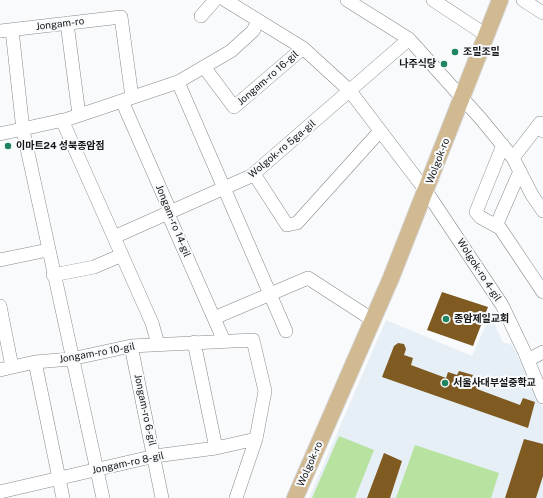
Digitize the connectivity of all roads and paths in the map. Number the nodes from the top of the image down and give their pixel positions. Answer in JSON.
{"nodes":[{"id":1,"x":215,"y":0,"type":"edge"},
{"id":2,"x":225,"y":0,"type":"edge"},
{"id":3,"x":347,"y":0,"type":"edge"},
{"id":4,"x":433,"y":0,"type":"edge"},
{"id":5,"x":500,"y":0,"type":"edge"},
{"id":6,"x":523,"y":0,"type":"edge"},
{"id":7,"x":543,"y":13,"type":"edge"},
{"id":8,"x":201,"y":16,"type":"dead end"},
{"id":9,"x":120,"y":17,"type":"joint"},
{"id":10,"x":258,"y":21,"type":"junction"},
{"id":11,"x":67,"y":23,"type":"junction"},
{"id":12,"x":6,"y":31,"type":"edge"},
{"id":13,"x":486,"y":35,"type":"junction"},
{"id":14,"x":409,"y":39,"type":"junction"},
{"id":15,"x":302,"y":48,"type":"junction"},
{"id":16,"x":204,"y":67,"type":"junction"},
{"id":17,"x":178,"y":82,"type":"junction"},
{"id":18,"x":350,"y":91,"type":"junction"},
{"id":19,"x":127,"y":99,"type":"junction"},
{"id":20,"x":462,"y":99,"type":"junction"},
{"id":21,"x":79,"y":115,"type":"junction"},
{"id":22,"x":62,"y":120,"type":"junction"},
{"id":23,"x":23,"y":130,"type":"junction"},
{"id":24,"x":380,"y":131,"type":"junction"},
{"id":25,"x":543,"y":131,"type":"edge"},
{"id":26,"x":0,"y":134,"type":"edge"},
{"id":27,"x":503,"y":145,"type":"junction"},
{"id":28,"x":513,"y":158,"type":"junction"},
{"id":29,"x":520,"y":171,"type":"junction"},
{"id":30,"x":254,"y":174,"type":"junction"},
{"id":31,"x":224,"y":190,"type":"junction"},
{"id":32,"x":426,"y":191,"type":"junction"},
{"id":33,"x":543,"y":211,"type":"edge"},
{"id":34,"x":168,"y":214,"type":"junction"},
{"id":35,"x":496,"y":226,"type":"junction"},
{"id":36,"x":114,"y":237,"type":"junction"},
{"id":37,"x":48,"y":250,"type":"junction"},
{"id":38,"x":122,"y":255,"type":"junction"},
{"id":39,"x":0,"y":260,"type":"edge"},
{"id":40,"x":53,"y":275,"type":"junction"},
{"id":41,"x":543,"y":292,"type":"edge"},
{"id":42,"x":270,"y":294,"type":"junction"},
{"id":43,"x":0,"y":306,"type":"edge"},
{"id":44,"x":214,"y":318,"type":"junction"},
{"id":45,"x":373,"y":320,"type":"junction"},
{"id":46,"x":286,"y":331,"type":"dead end"},
{"id":47,"x":224,"y":341,"type":"junction"},
{"id":48,"x":194,"y":342,"type":"junction"},
{"id":49,"x":158,"y":344,"type":"junction"},
{"id":50,"x":131,"y":346,"type":"junction"},
{"id":51,"x":543,"y":352,"type":"edge"},
{"id":52,"x":71,"y":359,"type":"junction"},
{"id":53,"x":528,"y":360,"type":"junction"},
{"id":54,"x":35,"y":362,"type":"junction"},
{"id":55,"x":6,"y":369,"type":"edge"},
{"id":56,"x":543,"y":397,"type":"edge"},
{"id":57,"x":256,"y":439,"type":"junction"},
{"id":58,"x":216,"y":448,"type":"junction"},
{"id":59,"x":154,"y":456,"type":"junction"},
{"id":60,"x":97,"y":470,"type":"junction"},
{"id":61,"x":59,"y":478,"type":"junction"},
{"id":62,"x":0,"y":492,"type":"edge"},
{"id":63,"x":63,"y":498,"type":"edge"},
{"id":64,"x":103,"y":498,"type":"edge"},
{"id":65,"x":162,"y":498,"type":"edge"},
{"id":66,"x":236,"y":498,"type":"edge"},
{"id":67,"x":295,"y":498,"type":"edge"}],
"edges":[{"from":1,"to":8,"type":"street"},
{"from":2,"to":10,"type":"street","name":"Jongam-ro 16-gil"},
{"from":3,"to":14,"type":"street"},
{"from":4,"to":13,"type":"street"},
{"from":5,"to":13,"type":"main road","name":"Wolgok-ro"},
{"from":6,"to":7,"type":"street"},
{"from":9,"to":11,"type":"street","name":"Jongam-ro"},
{"from":9,"to":19,"type":"street","name":"Jongam-ro 14-gil"},
{"from":10,"to":15,"type":"street","name":"Jongam-ro 16-gil"},
{"from":10,"to":16,"type":"street"},
{"from":11,"to":12,"type":"street","name":"Jongam-ro"},
{"from":11,"to":21,"type":"street"},
{"from":12,"to":23,"type":"street"},
{"from":13,"to":20,"type":"main road","name":"Wolgok-ro"},
{"from":14,"to":18,"type":"street","name":"Wolgok-ro 5ga-gil"},
{"from":14,"to":20,"type":"street"},
{"from":15,"to":16,"type":"street","name":"Jongam-ro 16-gil"},
{"from":15,"to":18,"type":"street","name":"Jongam-ro 16-gil"},
{"from":16,"to":17,"type":"street"},
{"from":17,"to":19,"type":"street"},
{"from":17,"to":31,"type":"street"},
{"from":18,"to":24,"type":"street","name":"Jongam-ro 16-gil"},
{"from":18,"to":30,"type":"street","name":"Wolgok-ro 5ga-gil"},
{"from":19,"to":21,"type":"street"},
{"from":19,"to":34,"type":"street","name":"Jongam-ro 14-gil"},
{"from":20,"to":27,"type":"street"},
{"from":20,"to":32,"type":"main road","name":"Wolgok-ro"},
{"from":21,"to":22,"type":"street"},
{"from":22,"to":23,"type":"street"},
{"from":22,"to":36,"type":"street"},
{"from":23,"to":26,"type":"street"},
{"from":23,"to":37,"type":"street"},
{"from":24,"to":30,"type":"street"},
{"from":24,"to":32,"type":"street","name":"Jongam-ro 16-gil"},
{"from":25,"to":28,"type":"street"},
{"from":27,"to":28,"type":"street"},
{"from":27,"to":35,"type":"street"},
{"from":28,"to":29,"type":"street"},
{"from":29,"to":33,"type":"street"},
{"from":29,"to":35,"type":"street"},
{"from":30,"to":31,"type":"street","name":"Wolgok-ro 5ga-gil"},
{"from":31,"to":34,"type":"street","name":"Wolgok-ro 5ga-gil"},
{"from":31,"to":42,"type":"street"},
{"from":32,"to":45,"type":"main road","name":"Wolgok-ro"},
{"from":32,"to":53,"type":"street","name":"Wolgok-ro 4-gil"},
{"from":34,"to":36,"type":"street","name":"Wolgok-ro 5ga-gil"},
{"from":34,"to":44,"type":"street","name":"Jongam-ro 14-gil"},
{"from":35,"to":41,"type":"street"},
{"from":36,"to":38,"type":"street"},
{"from":37,"to":39,"type":"street"},
{"from":37,"to":40,"type":"street"},
{"from":38,"to":40,"type":"street"},
{"from":38,"to":49,"type":"street"},
{"from":40,"to":52,"type":"street"},
{"from":42,"to":44,"type":"street"},
{"from":42,"to":45,"type":"street"},
{"from":42,"to":46,"type":"street"},
{"from":43,"to":55,"type":"street"},
{"from":44,"to":47,"type":"street","name":"Jongam-ro 14-gil"},
{"from":45,"to":67,"type":"main road","name":"Wolgok-ro"},
{"from":47,"to":48,"type":"street","name":"Jongam-ro 10-gil"},
{"from":47,"to":57,"type":"street","name":"Jongam-ro 10-gil"},
{"from":48,"to":49,"type":"street","name":"Jongam-ro 10-gil"},
{"from":48,"to":58,"type":"street"},
{"from":49,"to":50,"type":"street","name":"Jongam-ro 10-gil"},
{"from":50,"to":52,"type":"street","name":"Jongam-ro 10-gil"},
{"from":50,"to":59,"type":"street","name":"Jongam-ro 6-gil"},
{"from":51,"to":53,"type":"street"},
{"from":52,"to":54,"type":"street","name":"Jongam-ro 10-gil"},
{"from":52,"to":60,"type":"street"},
{"from":53,"to":56,"type":"street","name":"Wolgok-ro 4-gil"},
{"from":54,"to":55,"type":"street","name":"Jongam-ro 10-gil"},
{"from":54,"to":61,"type":"street"},
{"from":57,"to":58,"type":"street","name":"Jongam-ro 8-gil"},
{"from":57,"to":66,"type":"street"},
{"from":58,"to":59,"type":"street","name":"Jongam-ro 8-gil"},
{"from":59,"to":60,"type":"street","name":"Jongam-ro 8-gil"},
{"from":59,"to":65,"type":"street","name":"Jongam-ro 6-gil"},
{"from":60,"to":61,"type":"street","name":"Jongam-ro 8-gil"},
{"from":60,"to":64,"type":"street"},
{"from":61,"to":62,"type":"street","name":"Jongam-ro 8-gil"},
{"from":61,"to":63,"type":"street"}]}
